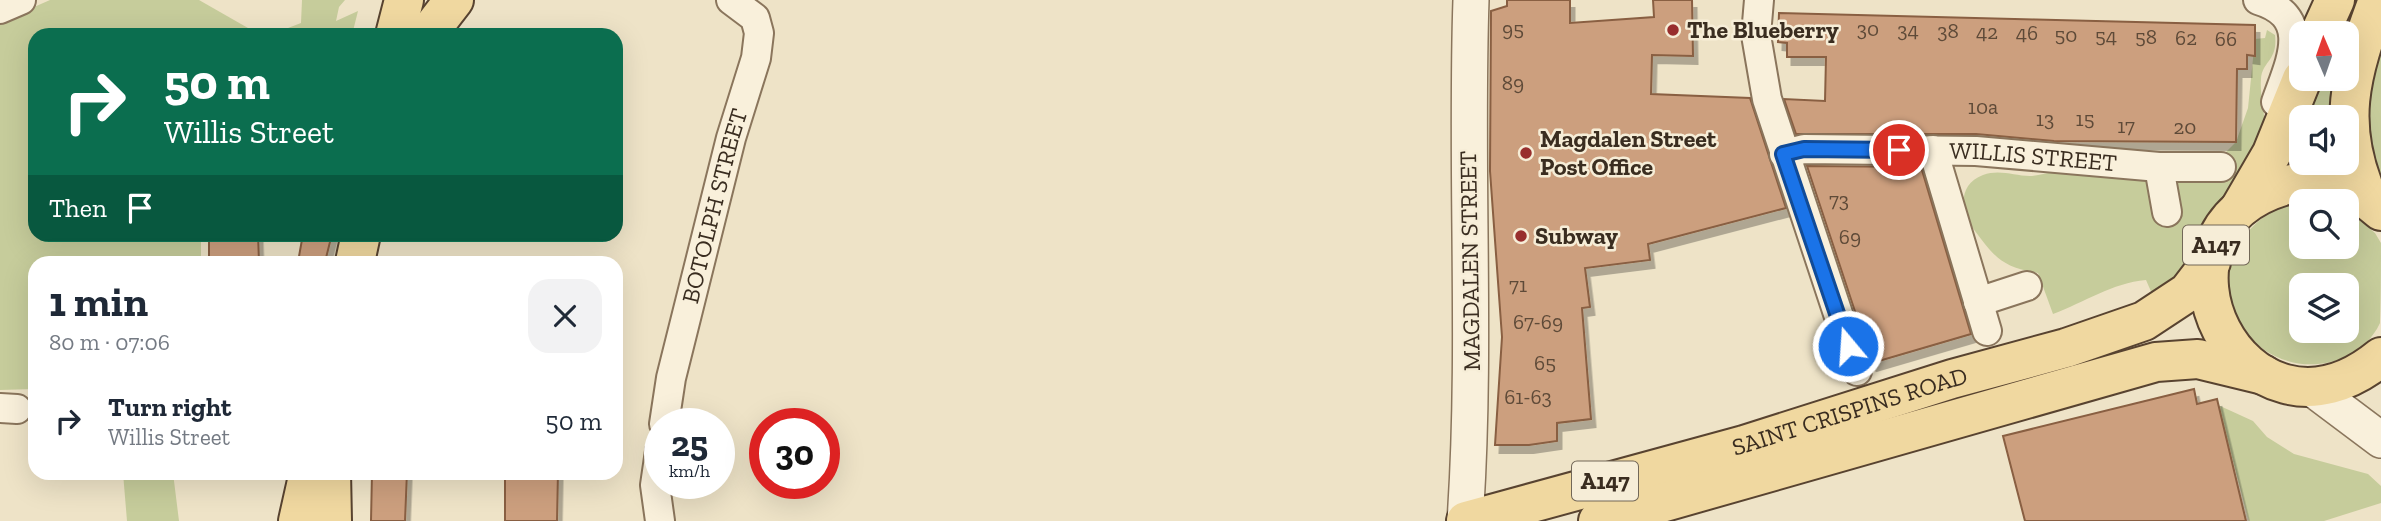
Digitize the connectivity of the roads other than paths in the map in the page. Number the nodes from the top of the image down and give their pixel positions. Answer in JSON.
{"nodes":[{"id":1,"x":20,"y":0,"type":"edge"},
{"id":2,"x":404,"y":0,"type":"edge"},
{"id":3,"x":454,"y":0,"type":"edge"},
{"id":4,"x":731,"y":0,"type":"edge"},
{"id":5,"x":1471,"y":0,"type":"edge"},
{"id":6,"x":1759,"y":0,"type":"edge"},
{"id":7,"x":2258,"y":0,"type":"edge"},
{"id":8,"x":2335,"y":0,"type":"edge"},
{"id":9,"x":2378,"y":0,"type":"edge"},
{"id":10,"x":0,"y":9,"type":"edge"},
{"id":11,"x":2325,"y":21,"type":"edge"},
{"id":12,"x":397,"y":28,"type":"edge"},
{"id":13,"x":432,"y":28,"type":"edge"},
{"id":14,"x":2297,"y":91,"type":"edge"},
{"id":15,"x":2278,"y":135,"type":"junction"},
{"id":16,"x":1933,"y":150,"type":"junction"},
{"id":17,"x":1783,"y":154,"type":"junction"},
{"id":18,"x":2159,"y":167,"type":"junction"},
{"id":19,"x":2221,"y":167,"type":"dead end"},
{"id":20,"x":2375,"y":206,"type":"edge"},
{"id":21,"x":2167,"y":212,"type":"dead end"},
{"id":22,"x":2237,"y":213,"type":"junction"},
{"id":23,"x":2211,"y":262,"type":"junction"},
{"id":24,"x":2027,"y":286,"type":"dead end"},
{"id":25,"x":1978,"y":302,"type":"junction"},
{"id":26,"x":1987,"y":331,"type":"dead end"},
{"id":27,"x":2381,"y":357,"type":"edge"},
{"id":28,"x":1857,"y":371,"type":"dead end"},
{"id":29,"x":2264,"y":375,"type":"junction"},
{"id":30,"x":2309,"y":386,"type":"junction"},
{"id":31,"x":666,"y":408,"type":"edge"},
{"id":32,"x":2381,"y":440,"type":"edge"},
{"id":33,"x":1749,"y":462,"type":"junction"},
{"id":34,"x":308,"y":480,"type":"edge"},
{"id":35,"x":331,"y":480,"type":"edge"},
{"id":36,"x":657,"y":499,"type":"edge"},
{"id":37,"x":298,"y":521,"type":"edge"},
{"id":38,"x":332,"y":521,"type":"edge"},
{"id":39,"x":660,"y":521,"type":"edge"},
{"id":40,"x":1466,"y":521,"type":"edge"},
{"id":41,"x":1598,"y":521,"type":"edge"}],
"edges":[{"from":1,"to":10,"type":"street"},
{"from":2,"to":12,"type":"main road"},
{"from":3,"to":13,"type":"main road"},
{"from":4,"to":31,"type":"street","name":"BOTOLPH STREET"},
{"from":5,"to":40,"type":"street","name":"MAGDALEN STREET"},
{"from":6,"to":17,"type":"street"},
{"from":7,"to":15,"type":"street"},
{"from":8,"to":11,"type":"main road"},
{"from":9,"to":20,"type":"main road"},
{"from":14,"to":15,"type":"main road"},
{"from":15,"to":22,"type":"main road"},
{"from":16,"to":17,"type":"street","name":"WILLIS STREET"},
{"from":16,"to":18,"type":"street","name":"WILLIS STREET"},
{"from":16,"to":25,"type":"street"},
{"from":17,"to":28,"type":"street"},
{"from":18,"to":19,"type":"street","name":"WILLIS STREET"},
{"from":18,"to":21,"type":"street"},
{"from":20,"to":22,"type":"main road","number":"A147"},
{"from":22,"to":23,"type":"main road","number":"A147"},
{"from":23,"to":29,"type":"main road","number":"A147"},
{"from":23,"to":33,"type":"main road","name":"SAINT CRISPINS ROAD","number":"A147"},
{"from":24,"to":25,"type":"street"},
{"from":25,"to":26,"type":"street"},
{"from":27,"to":30,"type":"main road","number":"A147"},
{"from":29,"to":30,"type":"main road","number":"A147"},
{"from":29,"to":33,"type":"main road","name":"SAINT CRISPINS ROAD","number":"A147"},
{"from":30,"to":32,"type":"street"},
{"from":33,"to":40,"type":"main road","name":"SAINT CRISPINS ROAD","number":"A147"},
{"from":33,"to":41,"type":"main road","name":"SAINT CRISPINS ROAD","number":"A147"},
{"from":34,"to":37,"type":"main road"},
{"from":35,"to":38,"type":"main road"},
{"from":36,"to":39,"type":"street"}]}
